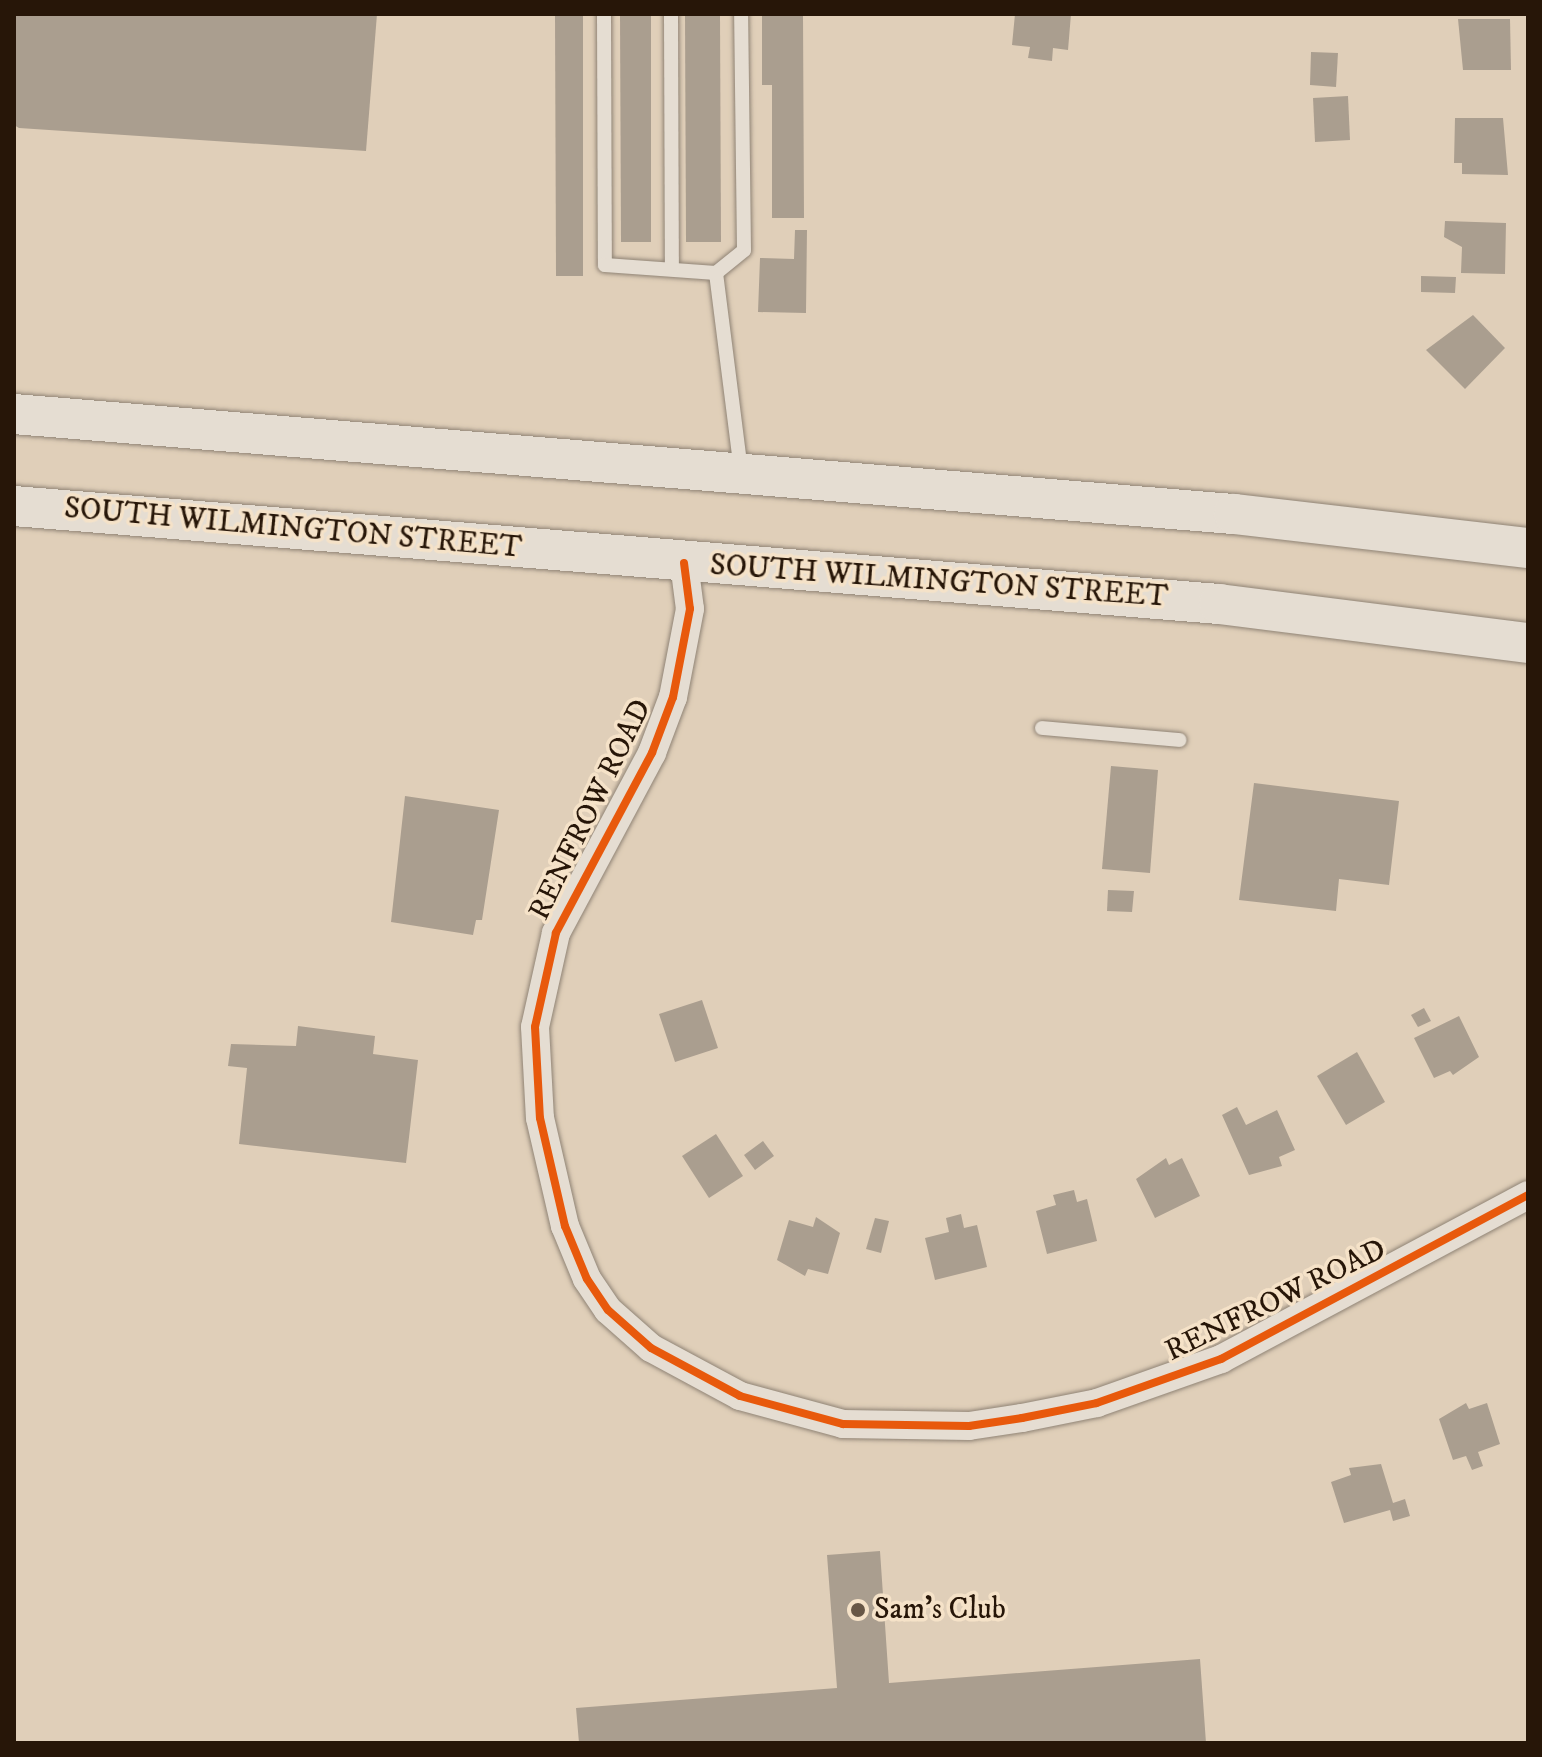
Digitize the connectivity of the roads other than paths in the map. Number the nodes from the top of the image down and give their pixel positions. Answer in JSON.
{"nodes":[{"id":1,"x":604,"y":14,"type":"edge"},
{"id":2,"x":671,"y":14,"type":"edge"},
{"id":3,"x":741,"y":14,"type":"edge"},
{"id":4,"x":672,"y":268,"type":"junction"},
{"id":5,"x":716,"y":273,"type":"junction"},
{"id":6,"x":14,"y":414,"type":"edge"},
{"id":7,"x":741,"y":472,"type":"junction"},
{"id":8,"x":14,"y":506,"type":"edge"},
{"id":9,"x":1528,"y":548,"type":"edge"},
{"id":10,"x":684,"y":563,"type":"junction"},
{"id":11,"x":1528,"y":643,"type":"edge"},
{"id":12,"x":1042,"y":728,"type":"dead end"},
{"id":13,"x":1179,"y":740,"type":"dead end"},
{"id":14,"x":1528,"y":1195,"type":"edge"}],
"edges":[{"from":1,"to":4,"type":"lane"},
{"from":2,"to":4,"type":"lane"},
{"from":3,"to":5,"type":"lane"},
{"from":4,"to":5,"type":"lane"},
{"from":5,"to":7,"type":"lane"},
{"from":6,"to":7,"type":"main road"},
{"from":7,"to":9,"type":"main road"},
{"from":8,"to":10,"type":"main road","name":"SOUTH WILMINGTON STREET"},
{"from":10,"to":11,"type":"main road","name":"SOUTH WILMINGTON STREET"},
{"from":10,"to":14,"type":"street","name":"RENFROW ROAD"},
{"from":12,"to":13,"type":"lane"}]}
